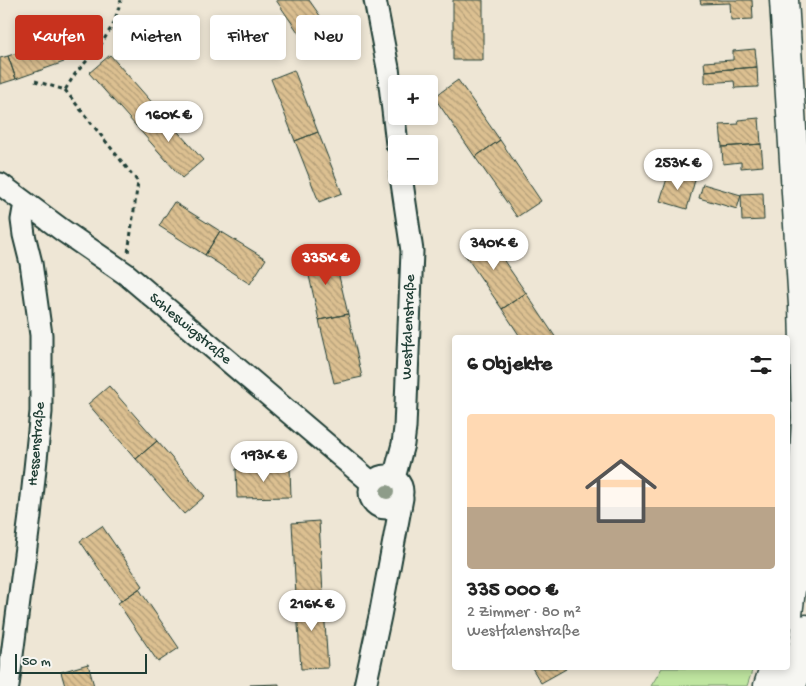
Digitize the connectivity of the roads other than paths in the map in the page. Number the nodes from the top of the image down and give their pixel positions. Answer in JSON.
{"nodes":[{"id":1,"x":375,"y":0,"type":"edge"},
{"id":2,"x":784,"y":0,"type":"edge"},
{"id":3,"x":396,"y":135,"type":"edge"},
{"id":4,"x":0,"y":184,"type":"edge"},
{"id":5,"x":403,"y":185,"type":"edge"},
{"id":6,"x":25,"y":203,"type":"junction"},
{"id":7,"x":804,"y":310,"type":"edge"},
{"id":8,"x":394,"y":478,"type":"junction"},
{"id":9,"x":372,"y":483,"type":"junction"},
{"id":10,"x":402,"y":498,"type":"junction"},
{"id":11,"x":378,"y":507,"type":"junction"},
{"id":12,"x":392,"y":554,"type":"junction"},
{"id":13,"x":802,"y":564,"type":"edge"},
{"id":14,"x":790,"y":607,"type":"edge"},
{"id":15,"x":806,"y":629,"type":"edge"},
{"id":16,"x":773,"y":670,"type":"edge"},
{"id":17,"x":8,"y":686,"type":"edge"},
{"id":18,"x":365,"y":686,"type":"edge"},
{"id":19,"x":768,"y":686,"type":"edge"},
{"id":20,"x":792,"y":686,"type":"edge"}],
"edges":[{"from":1,"to":3,"type":"street"},
{"from":2,"to":7,"type":"main road"},
{"from":4,"to":6,"type":"street","name":"Schleswigstraße"},
{"from":5,"to":8,"type":"street","name":"Westfalenstraße"},
{"from":6,"to":9,"type":"street","name":"Schleswigstraße"},
{"from":6,"to":17,"type":"street","name":"Hessenstraße"},
{"from":7,"to":13,"type":"main road"},
{"from":8,"to":9,"type":"street"},
{"from":8,"to":10,"type":"street"},
{"from":9,"to":11,"type":"street"},
{"from":10,"to":11,"type":"street"},
{"from":10,"to":12,"type":"street"},
{"from":11,"to":12,"type":"street"},
{"from":12,"to":18,"type":"street"},
{"from":13,"to":14,"type":"main road"},
{"from":15,"to":20,"type":"main road"},
{"from":16,"to":19,"type":"main road"}]}
